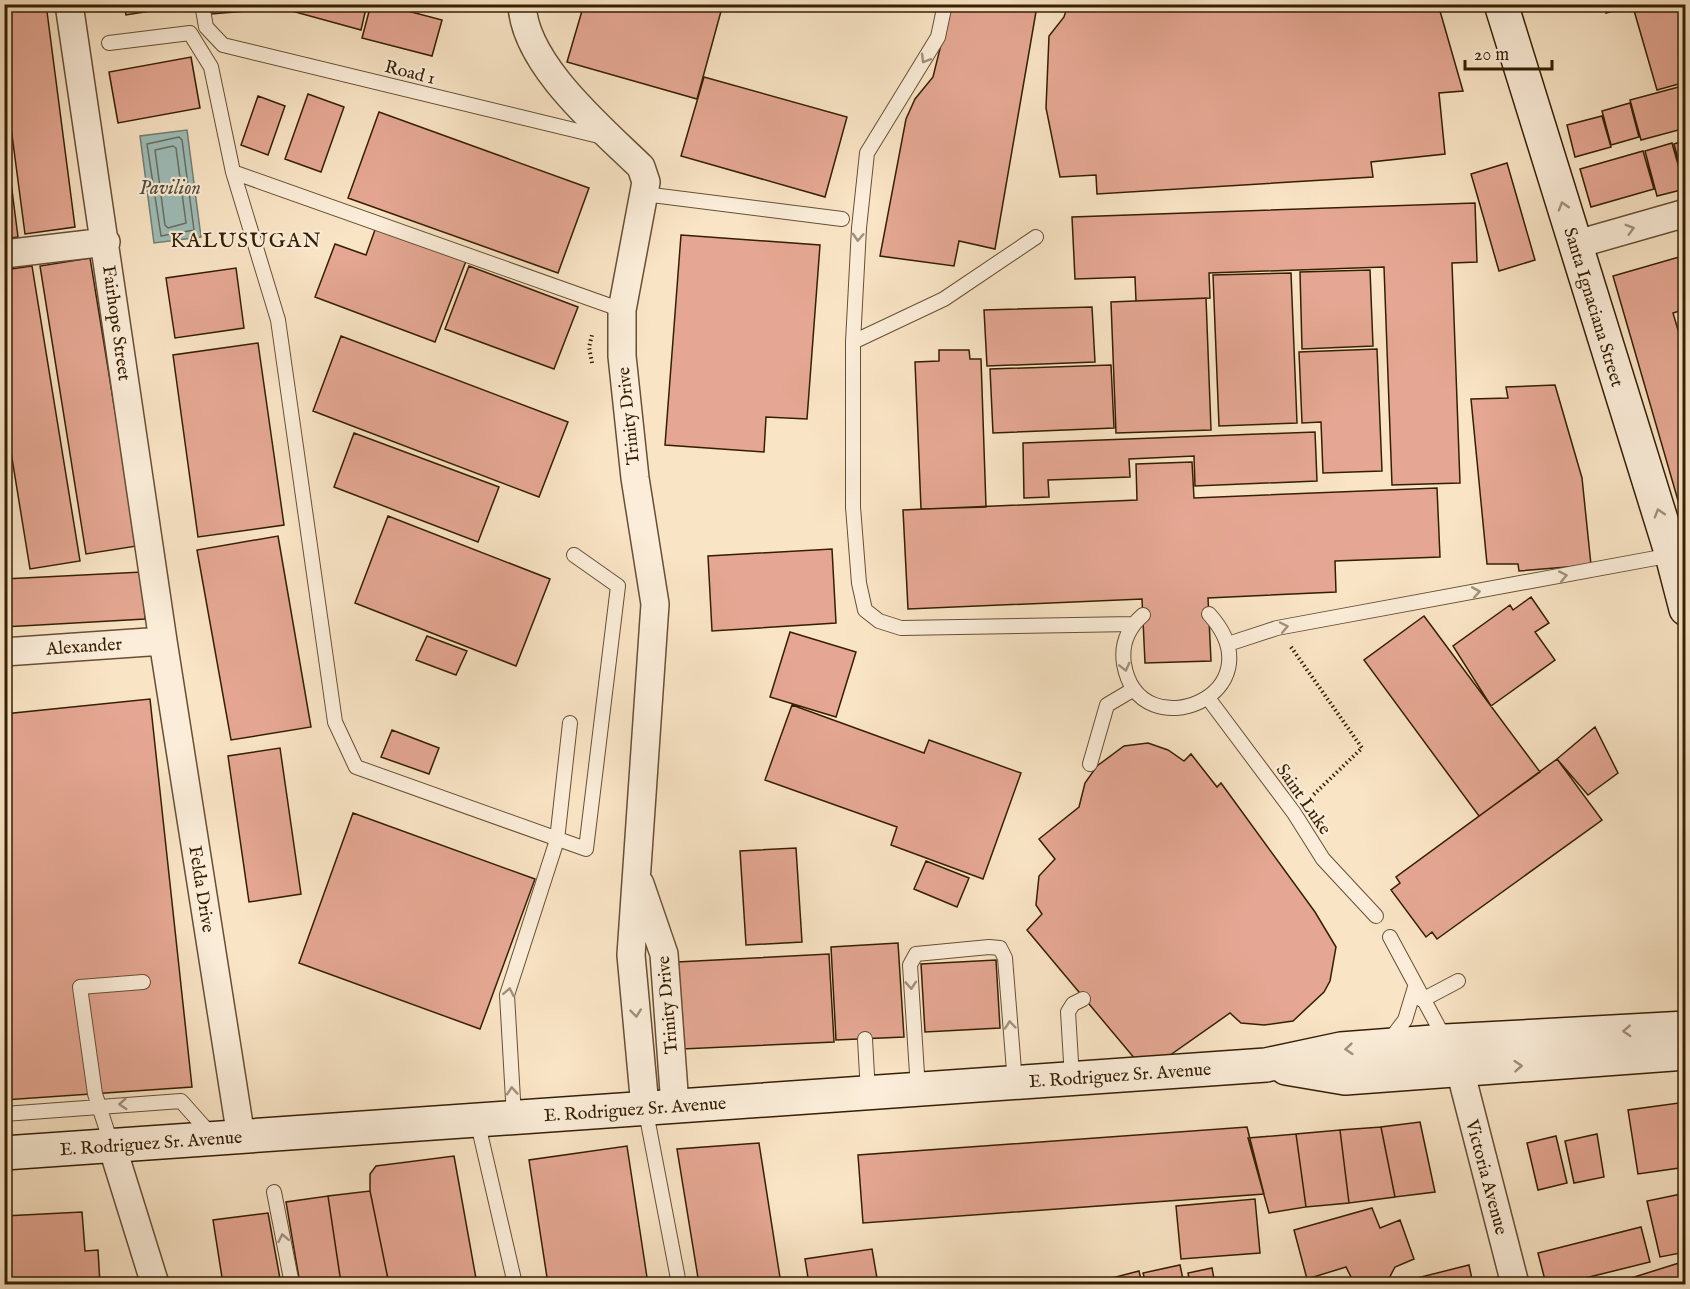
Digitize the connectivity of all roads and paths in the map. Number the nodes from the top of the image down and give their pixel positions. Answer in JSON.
{"nodes":[{"id":1,"x":69,"y":4,"type":"edge"},
{"id":2,"x":202,"y":4,"type":"edge"},
{"id":3,"x":522,"y":4,"type":"edge"},
{"id":4,"x":945,"y":4,"type":"edge"},
{"id":5,"x":1502,"y":4,"type":"edge"},
{"id":6,"x":109,"y":43,"type":"dead end"},
{"id":7,"x":223,"y":45,"type":"junction"},
{"id":8,"x":211,"y":68,"type":"junction"},
{"id":9,"x":613,"y":140,"type":"junction"},
{"id":10,"x":234,"y":172,"type":"junction"},
{"id":11,"x":644,"y":194,"type":"junction"},
{"id":12,"x":1686,"y":213,"type":"edge"},
{"id":13,"x":842,"y":219,"type":"dead end"},
{"id":14,"x":1036,"y":237,"type":"dead end"},
{"id":15,"x":106,"y":242,"type":"junction"},
{"id":16,"x":1574,"y":245,"type":"junction"},
{"id":17,"x":4,"y":254,"type":"edge"},
{"id":18,"x":622,"y":310,"type":"junction"},
{"id":19,"x":853,"y":342,"type":"junction"},
{"id":20,"x":574,"y":555,"type":"dead end"},
{"id":21,"x":1672,"y":555,"type":"junction"},
{"id":22,"x":1686,"y":609,"type":"edge"},
{"id":23,"x":1209,"y":614,"type":"dead end"},
{"id":24,"x":1277,"y":628,"type":"junction"},
{"id":25,"x":163,"y":641,"type":"junction"},
{"id":26,"x":1228,"y":644,"type":"junction"},
{"id":27,"x":4,"y":652,"type":"edge"},
{"id":28,"x":1134,"y":688,"type":"junction"},
{"id":29,"x":1208,"y":698,"type":"junction"},
{"id":30,"x":570,"y":723,"type":"dead end"},
{"id":31,"x":1090,"y":764,"type":"dead end"},
{"id":32,"x":1294,"y":813,"type":"junction"},
{"id":33,"x":557,"y":840,"type":"junction"},
{"id":34,"x":1376,"y":916,"type":"dead end"},
{"id":35,"x":1390,"y":938,"type":"dead end"},
{"id":36,"x":1458,"y":981,"type":"dead end"},
{"id":37,"x":143,"y":982,"type":"dead end"},
{"id":38,"x":1415,"y":987,"type":"junction"},
{"id":39,"x":1083,"y":999,"type":"dead end"},
{"id":40,"x":1422,"y":1000,"type":"junction"},
{"id":41,"x":1686,"y":1028,"type":"edge"},
{"id":42,"x":865,"y":1039,"type":"dead end"},
{"id":43,"x":1385,"y":1047,"type":"junction"},
{"id":44,"x":1686,"y":1053,"type":"edge"},
{"id":45,"x":1446,"y":1059,"type":"junction"},
{"id":46,"x":1266,"y":1065,"type":"junction"},
{"id":47,"x":1072,"y":1078,"type":"junction"},
{"id":48,"x":1015,"y":1083,"type":"junction"},
{"id":49,"x":918,"y":1089,"type":"junction"},
{"id":50,"x":868,"y":1093,"type":"junction"},
{"id":51,"x":97,"y":1100,"type":"junction"},
{"id":52,"x":660,"y":1107,"type":"junction"},
{"id":53,"x":4,"y":1114,"type":"edge"},
{"id":54,"x":514,"y":1118,"type":"junction"},
{"id":55,"x":477,"y":1120,"type":"junction"},
{"id":56,"x":228,"y":1137,"type":"junction"},
{"id":57,"x":112,"y":1146,"type":"junction"},
{"id":58,"x":4,"y":1153,"type":"edge"},
{"id":59,"x":274,"y":1191,"type":"dead end"},
{"id":60,"x":155,"y":1284,"type":"edge"},
{"id":61,"x":292,"y":1284,"type":"edge"},
{"id":62,"x":514,"y":1284,"type":"edge"},
{"id":63,"x":679,"y":1284,"type":"edge"},
{"id":64,"x":1515,"y":1284,"type":"edge"}],
"edges":[{"from":1,"to":15,"type":"street","name":"Fairhope Street"},
{"from":2,"to":7,"type":"lane"},
{"from":3,"to":9,"type":"street","name":"Trinity Drive"},
{"from":4,"to":19,"type":"lane","one_way":true},
{"from":16,"to":5,"type":"main road","name":"Santa Ignaciana Street","one_way":true},
{"from":6,"to":8,"type":"lane"},
{"from":7,"to":8,"type":"lane"},
{"from":7,"to":9,"type":"lane","name":"Road 1"},
{"from":8,"to":10,"type":"lane"},
{"from":9,"to":11,"type":"street","name":"Trinity Drive"},
{"from":10,"to":18,"type":"lane"},
{"from":10,"to":33,"type":"lane"},
{"from":11,"to":13,"type":"lane"},
{"from":11,"to":18,"type":"street","name":"Trinity Drive"},
{"from":16,"to":12,"type":"street","one_way":true},
{"from":14,"to":19,"type":"lane"},
{"from":15,"to":17,"type":"street"},
{"from":15,"to":25,"type":"street","name":"Fairhope Street"},
{"from":21,"to":16,"type":"main road","name":"Santa Ignaciana Street","one_way":true},
{"from":18,"to":52,"type":"street","name":"Trinity Drive"},
{"from":19,"to":28,"type":"lane","one_way":true},
{"from":20,"to":33,"type":"lane"},
{"from":21,"to":22,"type":"main road","name":"Santa Ignaciana Street"},
{"from":24,"to":21,"type":"lane","one_way":true},
{"from":23,"to":26,"type":"lane"},
{"from":24,"to":26,"type":"lane"},
{"from":24,"to":32,"type":"path"},
{"from":25,"to":27,"type":"street","name":"Alexander"},
{"from":25,"to":56,"type":"street","name":"Felda Drive"},
{"from":26,"to":29,"type":"lane"},
{"from":28,"to":29,"type":"lane"},
{"from":28,"to":31,"type":"lane"},
{"from":29,"to":32,"type":"lane","name":"Saint Luke"},
{"from":30,"to":33,"type":"lane"},
{"from":32,"to":34,"type":"lane","name":"Saint Luke"},
{"from":54,"to":33,"type":"lane","one_way":true},
{"from":35,"to":38,"type":"lane"},
{"from":36,"to":40,"type":"lane"},
{"from":37,"to":51,"type":"lane"},
{"from":38,"to":40,"type":"lane"},
{"from":38,"to":43,"type":"lane"},
{"from":39,"to":47,"type":"lane"},
{"from":40,"to":45,"type":"lane"},
{"from":41,"to":45,"type":"main road","name":"E. Rodriguez Sr. Avenue","one_way":true},
{"from":42,"to":50,"type":"lane"},
{"from":43,"to":45,"type":"main road","name":"E. Rodriguez Sr. Avenue"},
{"from":43,"to":46,"type":"main road","name":"E. Rodriguez Sr. Avenue","one_way":true},
{"from":45,"to":44,"type":"main road","name":"E. Rodriguez Sr. Avenue","one_way":true},
{"from":45,"to":46,"type":"main road","name":"E. Rodriguez Sr. Avenue"},
{"from":45,"to":64,"type":"street","name":"Victoria Avenue"},
{"from":46,"to":47,"type":"main road","name":"E. Rodriguez Sr. Avenue"},
{"from":47,"to":48,"type":"main road","name":"E. Rodriguez Sr. Avenue"},
{"from":48,"to":49,"type":"main road","name":"E. Rodriguez Sr. Avenue"},
{"from":48,"to":49,"type":"lane","one_way":true},
{"from":49,"to":50,"type":"main road","name":"E. Rodriguez Sr. Avenue"},
{"from":50,"to":52,"type":"main road","name":"E. Rodriguez Sr. Avenue"},
{"from":51,"to":53,"type":"lane"},
{"from":56,"to":51,"type":"lane","one_way":true},
{"from":51,"to":57,"type":"lane"},
{"from":52,"to":54,"type":"main road","name":"E. Rodriguez Sr. Avenue"},
{"from":52,"to":63,"type":"lane"},
{"from":54,"to":55,"type":"main road","name":"E. Rodriguez Sr. Avenue"},
{"from":55,"to":56,"type":"main road","name":"E. Rodriguez Sr. Avenue"},
{"from":55,"to":62,"type":"lane"},
{"from":56,"to":57,"type":"main road","name":"E. Rodriguez Sr. Avenue"},
{"from":57,"to":58,"type":"main road","name":"E. Rodriguez Sr. Avenue"},
{"from":57,"to":60,"type":"street"},
{"from":61,"to":59,"type":"lane","one_way":true}]}
